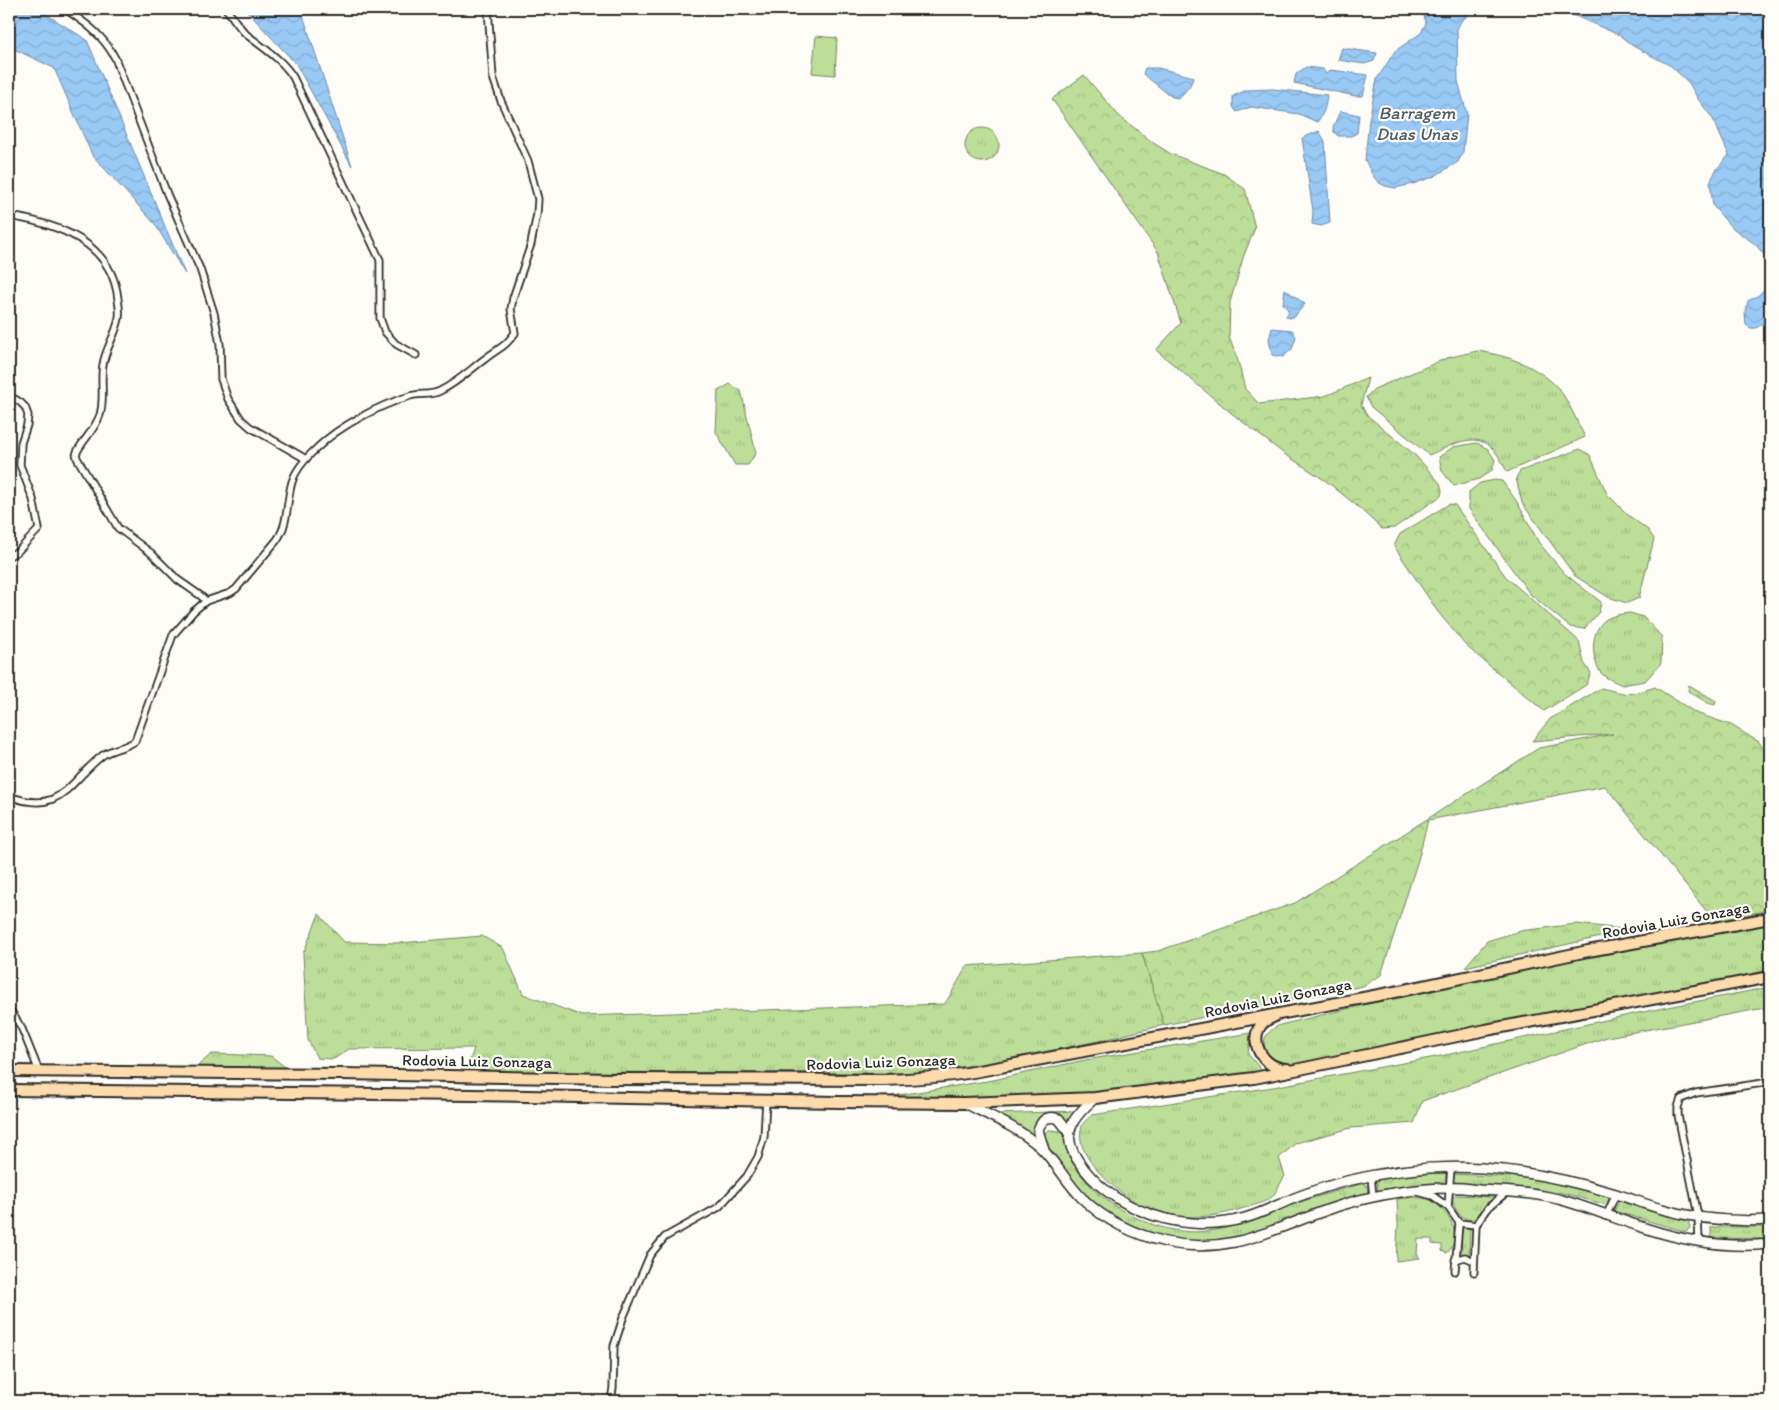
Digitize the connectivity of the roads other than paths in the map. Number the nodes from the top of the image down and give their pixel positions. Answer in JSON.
{"nodes":[{"id":1,"x":65,"y":9,"type":"edge"},
{"id":2,"x":226,"y":9,"type":"edge"},
{"id":3,"x":488,"y":9,"type":"edge"},
{"id":4,"x":9,"y":216,"type":"edge"},
{"id":5,"x":416,"y":355,"type":"dead end"},
{"id":6,"x":9,"y":398,"type":"edge"},
{"id":7,"x":306,"y":459,"type":"junction"},
{"id":8,"x":9,"y":556,"type":"edge"},
{"id":9,"x":206,"y":602,"type":"junction"},
{"id":10,"x":9,"y":796,"type":"edge"},
{"id":11,"x":1770,"y":918,"type":"edge"},
{"id":12,"x":1770,"y":977,"type":"edge"},
{"id":13,"x":9,"y":1008,"type":"edge"},
{"id":14,"x":1291,"y":1011,"type":"junction"},
{"id":15,"x":1300,"y":1069,"type":"junction"},
{"id":16,"x":9,"y":1071,"type":"edge"},
{"id":17,"x":39,"y":1072,"type":"junction"},
{"id":18,"x":1770,"y":1082,"type":"edge"},
{"id":19,"x":9,"y":1090,"type":"edge"},
{"id":20,"x":1094,"y":1098,"type":"junction"},
{"id":21,"x":766,"y":1100,"type":"junction"},
{"id":22,"x":964,"y":1102,"type":"junction"},
{"id":23,"x":1069,"y":1132,"type":"junction"},
{"id":24,"x":1045,"y":1153,"type":"junction"},
{"id":25,"x":1451,"y":1167,"type":"junction"},
{"id":26,"x":1371,"y":1176,"type":"junction"},
{"id":27,"x":1450,"y":1188,"type":"junction"},
{"id":28,"x":1508,"y":1191,"type":"junction"},
{"id":29,"x":1413,"y":1192,"type":"junction"},
{"id":30,"x":1616,"y":1194,"type":"junction"},
{"id":31,"x":1373,"y":1197,"type":"junction"},
{"id":32,"x":1448,"y":1207,"type":"junction"},
{"id":33,"x":1607,"y":1214,"type":"junction"},
{"id":34,"x":1698,"y":1216,"type":"junction"},
{"id":35,"x":1770,"y":1220,"type":"edge"},
{"id":36,"x":1459,"y":1223,"type":"junction"},
{"id":37,"x":1476,"y":1225,"type":"junction"},
{"id":38,"x":1699,"y":1241,"type":"junction"},
{"id":39,"x":1770,"y":1244,"type":"edge"},
{"id":40,"x":1456,"y":1260,"type":"junction"},
{"id":41,"x":1474,"y":1261,"type":"junction"},
{"id":42,"x":1455,"y":1270,"type":"dead end"},
{"id":43,"x":1474,"y":1272,"type":"dead end"},
{"id":44,"x":611,"y":1401,"type":"edge"}],
"edges":[{"from":1,"to":7,"type":"street"},
{"from":2,"to":5,"type":"street"},
{"from":3,"to":7,"type":"street"},
{"from":4,"to":9,"type":"street"},
{"from":6,"to":8,"type":"street"},
{"from":7,"to":9,"type":"street"},
{"from":9,"to":10,"type":"street"},
{"from":11,"to":14,"type":"highway","name":"Rodovia Luiz Gonzaga"},
{"from":12,"to":15,"type":"highway","name":"Rodovia Luiz Gonzaga"},
{"from":13,"to":17,"type":"street"},
{"from":14,"to":15,"type":"highway"},
{"from":14,"to":17,"type":"highway","name":"Rodovia Luiz Gonzaga"},
{"from":15,"to":20,"type":"highway","name":"Rodovia Luiz Gonzaga"},
{"from":16,"to":17,"type":"highway","name":"Rodovia Luiz Gonzaga"},
{"from":18,"to":34,"type":"street"},
{"from":19,"to":21,"type":"highway","name":"Rodovia Luiz Gonzaga"},
{"from":20,"to":22,"type":"highway","name":"Rodovia Luiz Gonzaga"},
{"from":20,"to":23,"type":"main road"},
{"from":21,"to":22,"type":"highway","name":"Rodovia Luiz Gonzaga"},
{"from":21,"to":44,"type":"street"},
{"from":22,"to":24,"type":"main road"},
{"from":23,"to":24,"type":"main road"},
{"from":23,"to":26,"type":"main road"},
{"from":24,"to":31,"type":"main road"},
{"from":25,"to":26,"type":"main road"},
{"from":25,"to":27,"type":"street"},
{"from":25,"to":30,"type":"main road"},
{"from":26,"to":31,"type":"street"},
{"from":27,"to":28,"type":"main road"},
{"from":27,"to":29,"type":"main road"},
{"from":27,"to":32,"type":"street"},
{"from":28,"to":33,"type":"main road"},
{"from":28,"to":37,"type":"street"},
{"from":29,"to":31,"type":"main road"},
{"from":29,"to":32,"type":"street"},
{"from":30,"to":33,"type":"street"},
{"from":30,"to":34,"type":"main road"},
{"from":32,"to":36,"type":"street"},
{"from":33,"to":38,"type":"main road"},
{"from":34,"to":35,"type":"main road"},
{"from":34,"to":38,"type":"street"},
{"from":36,"to":37,"type":"street"},
{"from":36,"to":40,"type":"street"},
{"from":37,"to":41,"type":"street"},
{"from":38,"to":39,"type":"main road"},
{"from":40,"to":41,"type":"street"},
{"from":40,"to":42,"type":"street"},
{"from":41,"to":43,"type":"street"}]}
